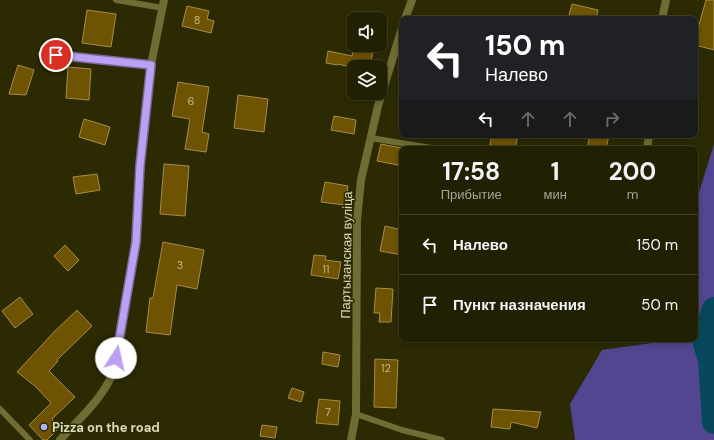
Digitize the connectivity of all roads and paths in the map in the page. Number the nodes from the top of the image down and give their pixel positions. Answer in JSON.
{"nodes":[{"id":1,"x":116,"y":0,"type":"edge"},
{"id":2,"x":412,"y":0,"type":"edge"},
{"id":3,"x":666,"y":0,"type":"edge"},
{"id":4,"x":164,"y":4,"type":"edge"},
{"id":5,"x":406,"y":16,"type":"edge"},
{"id":6,"x":663,"y":16,"type":"edge"},
{"id":7,"x":399,"y":38,"type":"edge"},
{"id":8,"x":41,"y":54,"type":"dead end"},
{"id":9,"x":151,"y":65,"type":"junction"},
{"id":10,"x":371,"y":138,"type":"junction"},
{"id":11,"x":419,"y":146,"type":"edge"},
{"id":12,"x":0,"y":409,"type":"edge"},
{"id":13,"x":356,"y":414,"type":"junction"},
{"id":14,"x":30,"y":440,"type":"edge"},
{"id":15,"x":60,"y":440,"type":"edge"},
{"id":16,"x":351,"y":440,"type":"edge"},
{"id":17,"x":442,"y":440,"type":"edge"}],
"edges":[{"from":1,"to":4,"type":"lane"},
{"from":2,"to":5,"type":"street"},
{"from":3,"to":6,"type":"street"},
{"from":4,"to":9,"type":"street"},
{"from":7,"to":10,"type":"street","name":"Партызанская вуліца"},
{"from":8,"to":9,"type":"lane"},
{"from":9,"to":15,"type":"street"},
{"from":10,"to":11,"type":"lane"},
{"from":10,"to":13,"type":"street","name":"Партызанская вуліца"},
{"from":12,"to":14,"type":"lane"},
{"from":13,"to":16,"type":"street","name":"Партызанская вуліца"},
{"from":13,"to":17,"type":"lane"}]}
